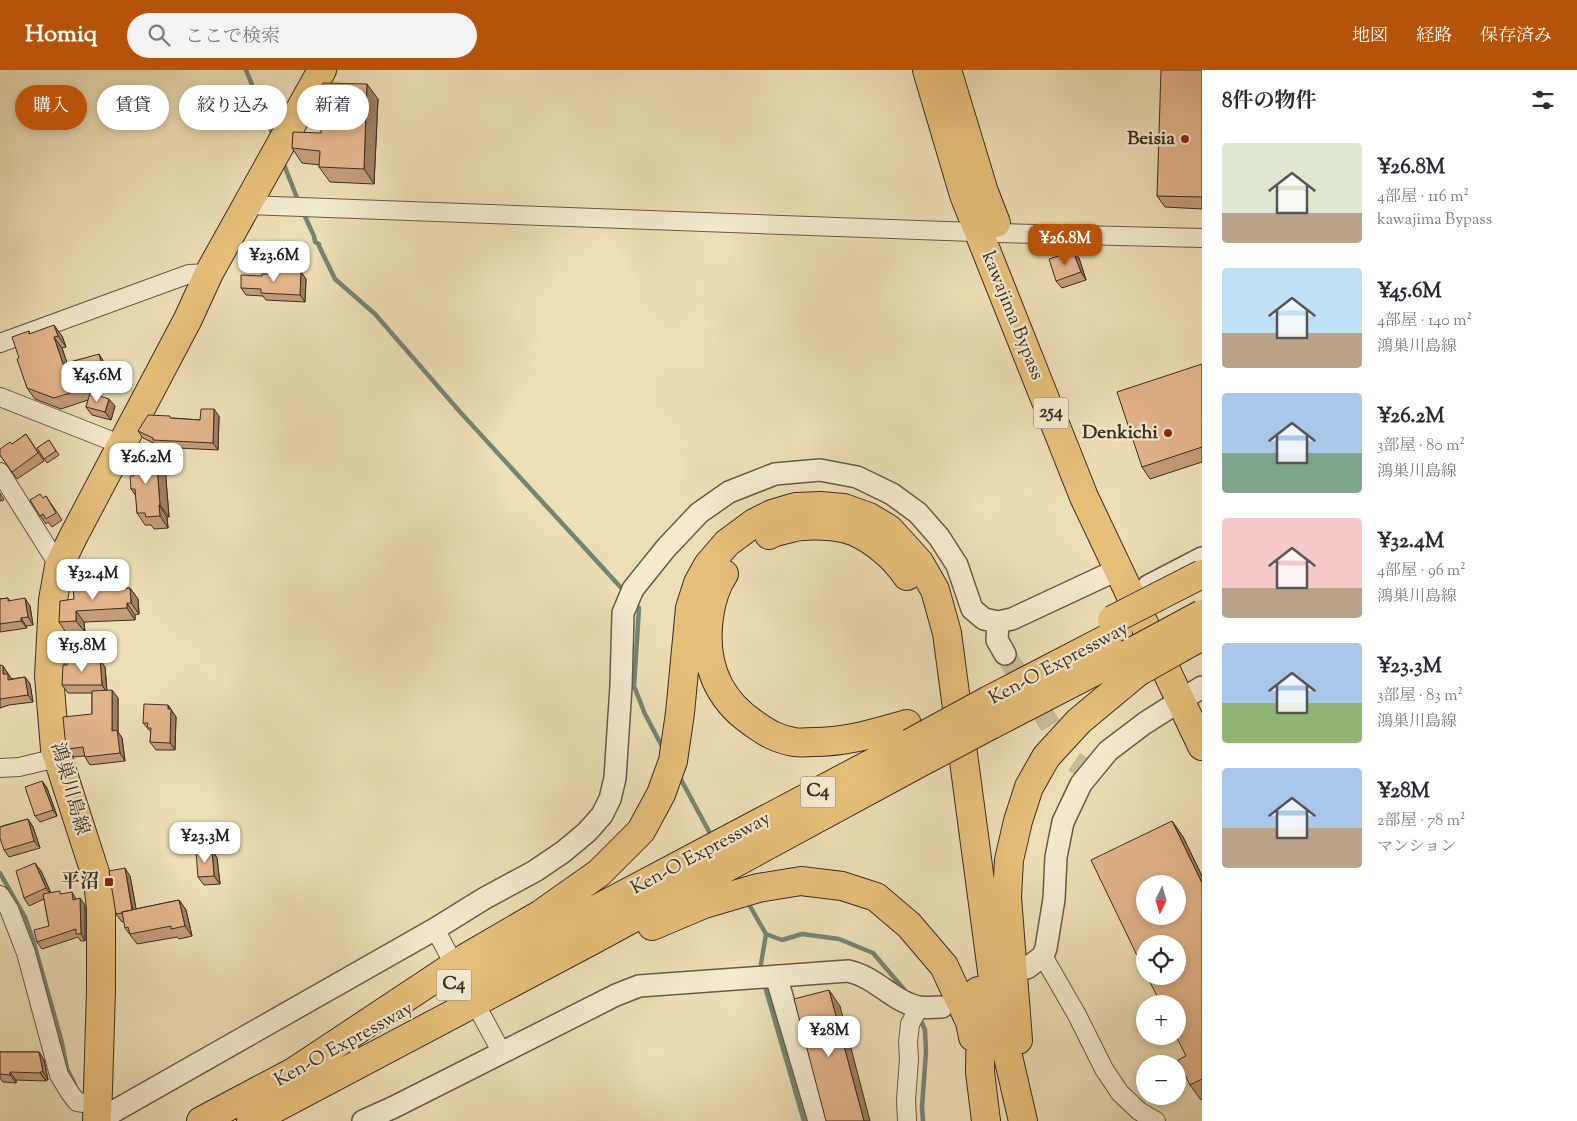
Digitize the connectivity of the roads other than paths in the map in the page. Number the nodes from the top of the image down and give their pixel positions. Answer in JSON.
{"nodes":[{"id":1,"x":322,"y":70,"type":"edge"},
{"id":2,"x":927,"y":70,"type":"edge"},
{"id":3,"x":947,"y":70,"type":"edge"},
{"id":4,"x":248,"y":205,"type":"junction"},
{"id":5,"x":989,"y":232,"type":"junction"},
{"id":6,"x":1202,"y":238,"type":"edge"},
{"id":7,"x":210,"y":273,"type":"junction"},
{"id":8,"x":0,"y":343,"type":"edge"},
{"id":9,"x":0,"y":397,"type":"edge"},
{"id":10,"x":122,"y":445,"type":"junction"},
{"id":11,"x":0,"y":472,"type":"edge"},
{"id":12,"x":1202,"y":558,"type":"edge"},
{"id":13,"x":59,"y":566,"type":"junction"},
{"id":14,"x":1119,"y":569,"type":"junction"},
{"id":15,"x":1202,"y":574,"type":"edge"},
{"id":16,"x":1148,"y":586,"type":"junction"},
{"id":17,"x":1202,"y":589,"type":"edge"},
{"id":18,"x":1202,"y":614,"type":"edge"},
{"id":19,"x":998,"y":622,"type":"junction"},
{"id":20,"x":1202,"y":636,"type":"edge"},
{"id":21,"x":1124,"y":645,"type":"junction"},
{"id":22,"x":1004,"y":654,"type":"tunnel mouth"},
{"id":23,"x":1195,"y":696,"type":"edge"},
{"id":24,"x":989,"y":704,"type":"junction"},
{"id":25,"x":910,"y":745,"type":"junction"},
{"id":26,"x":1202,"y":746,"type":"edge"},
{"id":27,"x":57,"y":758,"type":"junction"},
{"id":28,"x":0,"y":768,"type":"edge"},
{"id":29,"x":723,"y":856,"type":"junction"},
{"id":30,"x":0,"y":895,"type":"edge"},
{"id":31,"x":435,"y":930,"type":"junction"},
{"id":32,"x":591,"y":941,"type":"junction"},
{"id":33,"x":1035,"y":962,"type":"joint"},
{"id":34,"x":767,"y":977,"type":"junction"},
{"id":35,"x":464,"y":983,"type":"junction"},
{"id":36,"x":913,"y":1005,"type":"junction"},
{"id":37,"x":942,"y":1007,"type":"dead end"},
{"id":38,"x":502,"y":1053,"type":"junction"},
{"id":39,"x":980,"y":1072,"type":"junction"},
{"id":40,"x":98,"y":1116,"type":"edge"},
{"id":41,"x":200,"y":1121,"type":"edge"},
{"id":42,"x":251,"y":1121,"type":"edge"},
{"id":43,"x":362,"y":1121,"type":"edge"},
{"id":44,"x":818,"y":1121,"type":"edge"},
{"id":45,"x":907,"y":1121,"type":"edge"},
{"id":46,"x":986,"y":1121,"type":"edge"},
{"id":47,"x":1023,"y":1121,"type":"edge"},
{"id":48,"x":1156,"y":1121,"type":"edge"}],
"edges":[{"from":1,"to":4,"type":"main road","name":"鴻巣川島線"},
{"from":2,"to":5,"type":"main road","name":"kawajima Bypass","number":"254"},
{"from":3,"to":5,"type":"main road","name":"kawajima Bypass","number":"254"},
{"from":4,"to":5,"type":"street"},
{"from":4,"to":7,"type":"main road","name":"鴻巣川島線"},
{"from":5,"to":6,"type":"street"},
{"from":5,"to":14,"type":"main road","name":"kawajima Bypass","number":"254"},
{"from":5,"to":16,"type":"main road","name":"kawajima Bypass","number":"254"},
{"from":7,"to":8,"type":"street"},
{"from":7,"to":10,"type":"main road","name":"鴻巣川島線"},
{"from":9,"to":10,"type":"street"},
{"from":10,"to":13,"type":"main road","name":"鴻巣川島線"},
{"from":11,"to":13,"type":"street"},
{"from":12,"to":16,"type":"street"},
{"from":13,"to":27,"type":"main road","name":"鴻巣川島線"},
{"from":14,"to":19,"type":"street"},
{"from":14,"to":23,"type":"main road","name":"kawajima Bypass","number":"254"},
{"from":15,"to":21,"type":"main road","number":"C4","bridge":true},
{"from":16,"to":23,"type":"main road","name":"kawajima Bypass","number":"254"},
{"from":17,"to":21,"type":"main road","name":"Ken-O Expressway","number":"C4"},
{"from":18,"to":21,"type":"main road","name":"Ken-O Expressway","number":"C4","bridge":true},
{"from":19,"to":22,"type":"street"},
{"from":19,"to":31,"type":"street"},
{"from":20,"to":21,"type":"main road","bridge":true},
{"from":21,"to":24,"type":"main road","name":"Ken-O Expressway","number":"C4"},
{"from":21,"to":24,"type":"main road","number":"C4"},
{"from":21,"to":47,"type":"main road"},
{"from":23,"to":26,"type":"main road","name":"kawajima Bypass","number":"254"},
{"from":23,"to":33,"type":"street"},
{"from":24,"to":25,"type":"main road"},
{"from":24,"to":25,"type":"main road","name":"Ken-O Expressway","number":"C4","bridge":true},
{"from":25,"to":29,"type":"main road","name":"Ken-O Expressway","number":"C4"},
{"from":25,"to":39,"type":"main road"},
{"from":27,"to":28,"type":"street"},
{"from":27,"to":40,"type":"main road","name":"鴻巣川島線"},
{"from":29,"to":32,"type":"main road","name":"Ken-O Expressway","number":"C4"},
{"from":29,"to":35,"type":"main road","name":"Ken-O Expressway","number":"C4"},
{"from":30,"to":40,"type":"street"},
{"from":31,"to":35,"type":"street"},
{"from":31,"to":40,"type":"street"},
{"from":32,"to":35,"type":"main road","name":"Ken-O Expressway","number":"C4"},
{"from":32,"to":39,"type":"main road"},
{"from":33,"to":48,"type":"street"},
{"from":34,"to":36,"type":"street"},
{"from":34,"to":38,"type":"street"},
{"from":34,"to":44,"type":"street"},
{"from":35,"to":38,"type":"street"},
{"from":35,"to":41,"type":"main road","name":"Ken-O Expressway","number":"C4"},
{"from":35,"to":42,"type":"main road","name":"Ken-O Expressway","number":"C4"},
{"from":35,"to":47,"type":"main road"},
{"from":36,"to":37,"type":"street"},
{"from":36,"to":45,"type":"street"},
{"from":38,"to":43,"type":"street"},
{"from":39,"to":46,"type":"main road"}]}
